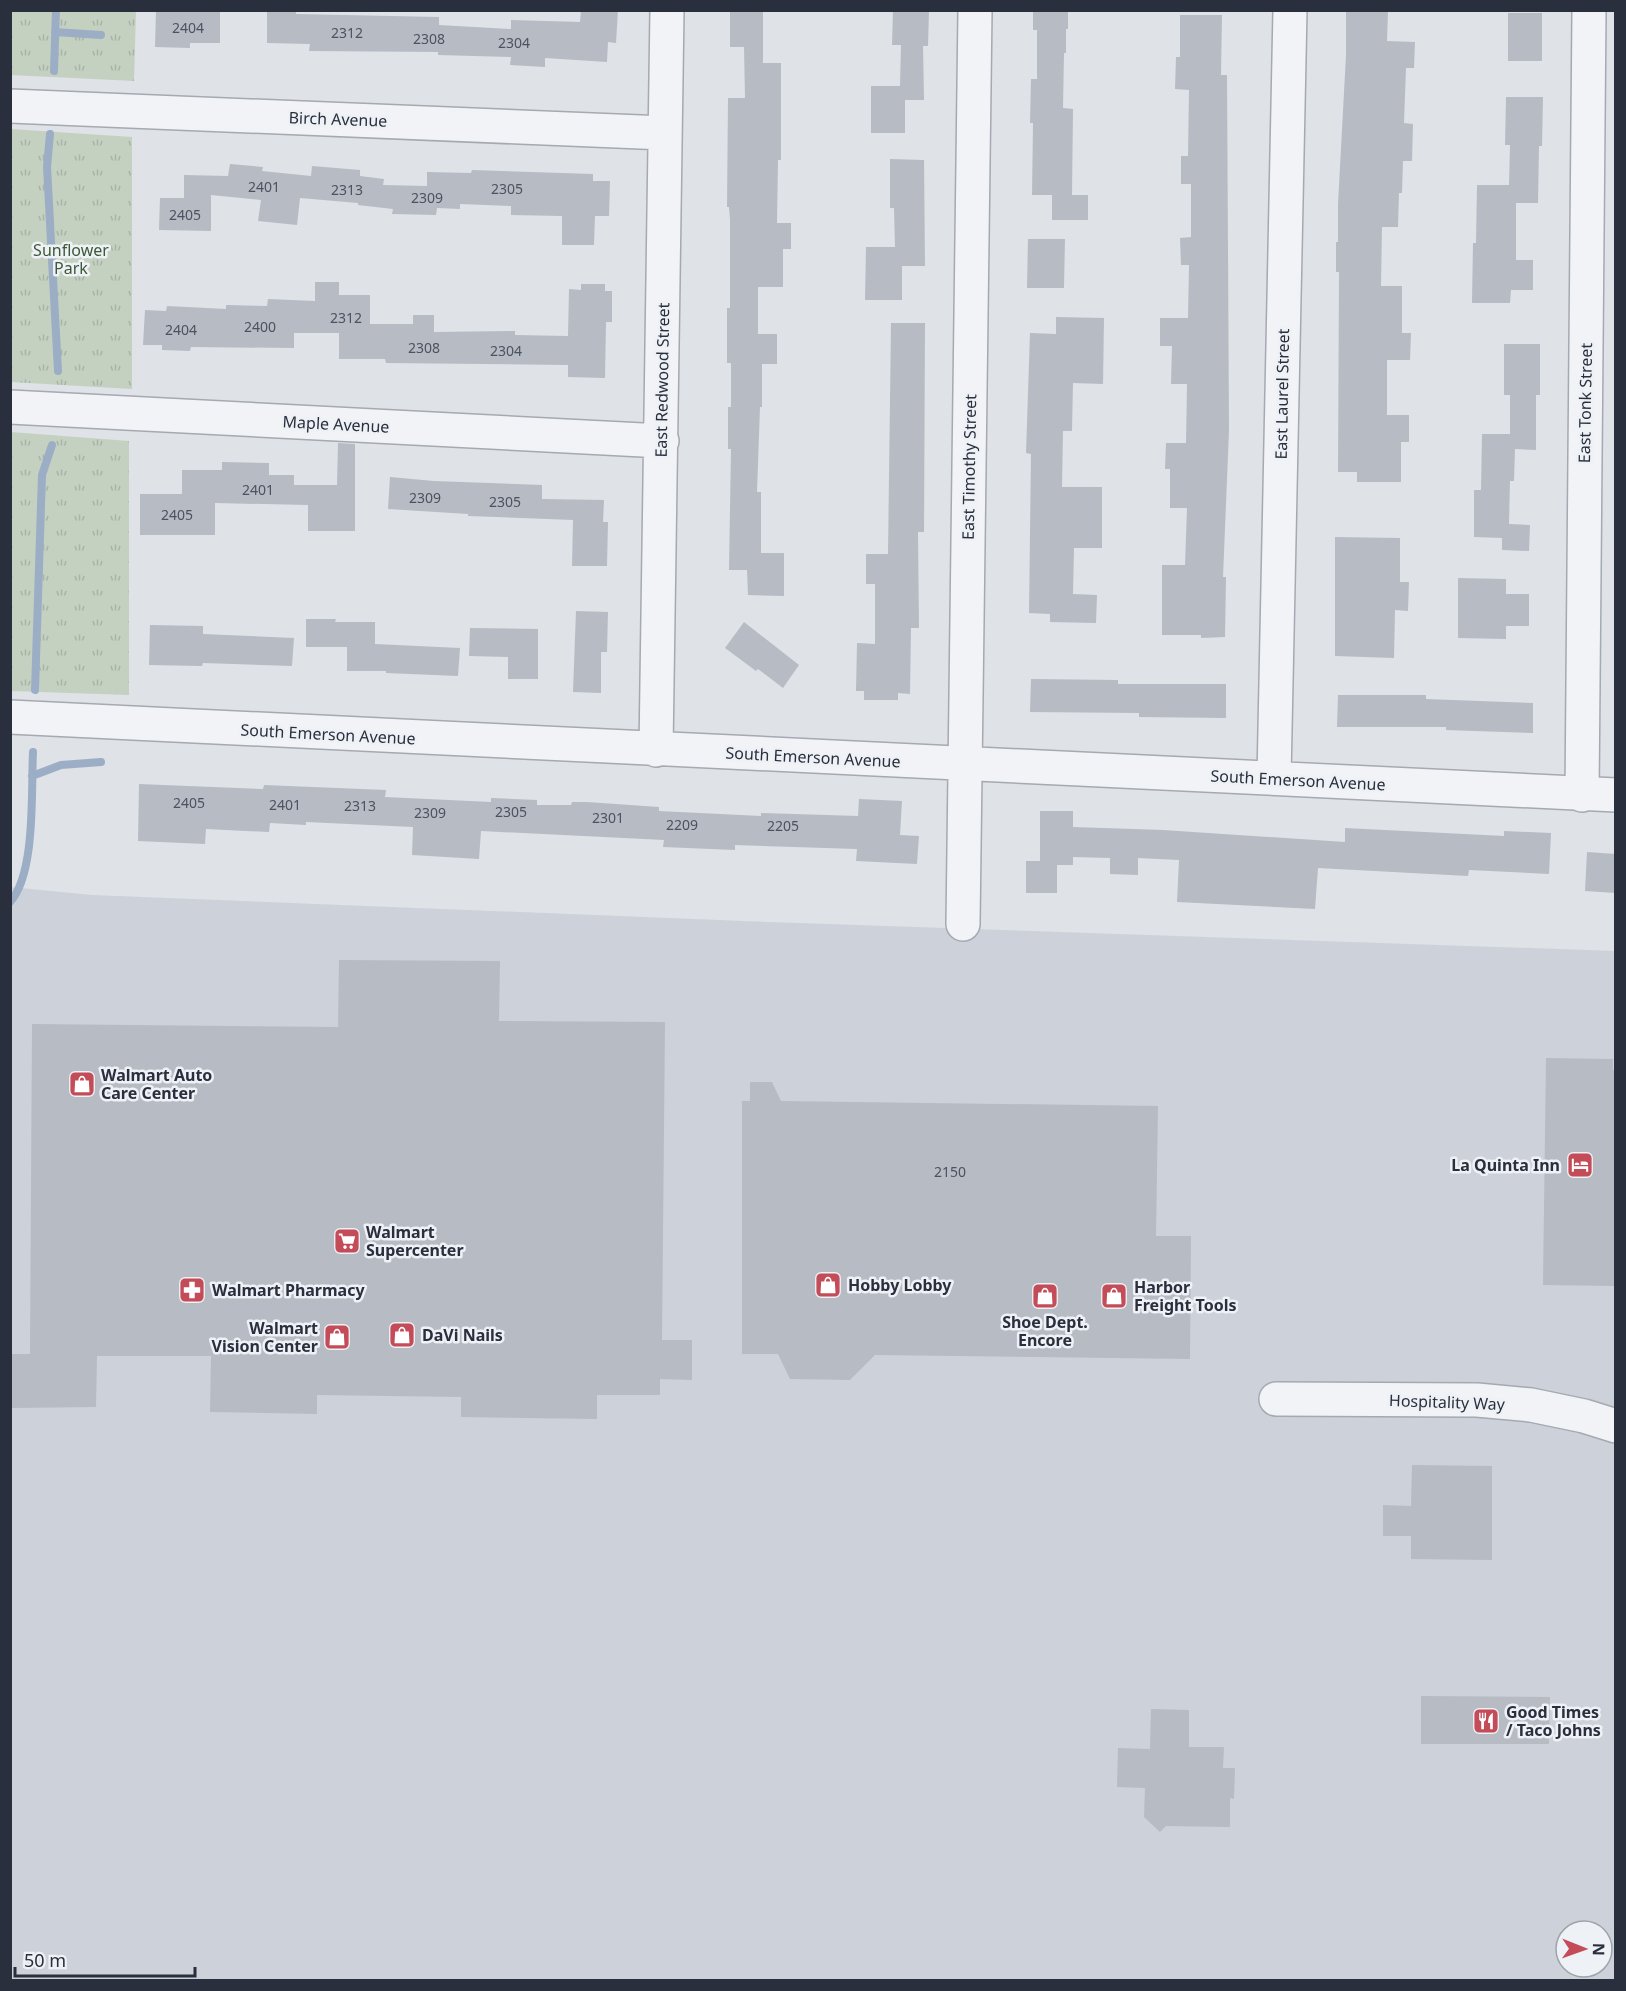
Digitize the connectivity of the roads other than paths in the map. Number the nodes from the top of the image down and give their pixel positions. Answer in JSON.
{"nodes":[{"id":1,"x":667,"y":10,"type":"edge"},
{"id":2,"x":975,"y":10,"type":"edge"},
{"id":3,"x":1290,"y":10,"type":"edge"},
{"id":4,"x":1589,"y":10,"type":"edge"},
{"id":5,"x":10,"y":106,"type":"edge"},
{"id":6,"x":665,"y":133,"type":"junction"},
{"id":7,"x":10,"y":407,"type":"edge"},
{"id":8,"x":662,"y":441,"type":"junction"},
{"id":9,"x":10,"y":717,"type":"edge"},
{"id":10,"x":656,"y":750,"type":"junction"},
{"id":11,"x":965,"y":764,"type":"junction"},
{"id":12,"x":1274,"y":778,"type":"junction"},
{"id":13,"x":1582,"y":795,"type":"junction"},
{"id":14,"x":1616,"y":795,"type":"edge"},
{"id":15,"x":963,"y":924,"type":"dead end"},
{"id":16,"x":1276,"y":1399,"type":"dead end"},
{"id":17,"x":1616,"y":1426,"type":"edge"}],
"edges":[{"from":1,"to":6,"type":"street","name":"East Redwood Street"},
{"from":2,"to":11,"type":"street","name":"East Timothy Street"},
{"from":3,"to":12,"type":"street","name":"East Laurel Street"},
{"from":4,"to":13,"type":"street","name":"East Tonk Street"},
{"from":5,"to":6,"type":"street","name":"Birch Avenue"},
{"from":6,"to":8,"type":"street","name":"East Redwood Street"},
{"from":7,"to":8,"type":"street","name":"Maple Avenue"},
{"from":8,"to":10,"type":"street","name":"East Redwood Street"},
{"from":9,"to":10,"type":"street","name":"South Emerson Avenue"},
{"from":10,"to":11,"type":"street","name":"South Emerson Avenue"},
{"from":11,"to":12,"type":"street","name":"South Emerson Avenue"},
{"from":11,"to":15,"type":"street","name":"East Timothy Street"},
{"from":12,"to":13,"type":"street","name":"South Emerson Avenue"},
{"from":13,"to":14,"type":"street","name":"South Emerson Avenue"},
{"from":16,"to":17,"type":"street","name":"Hospitality Way"}]}
